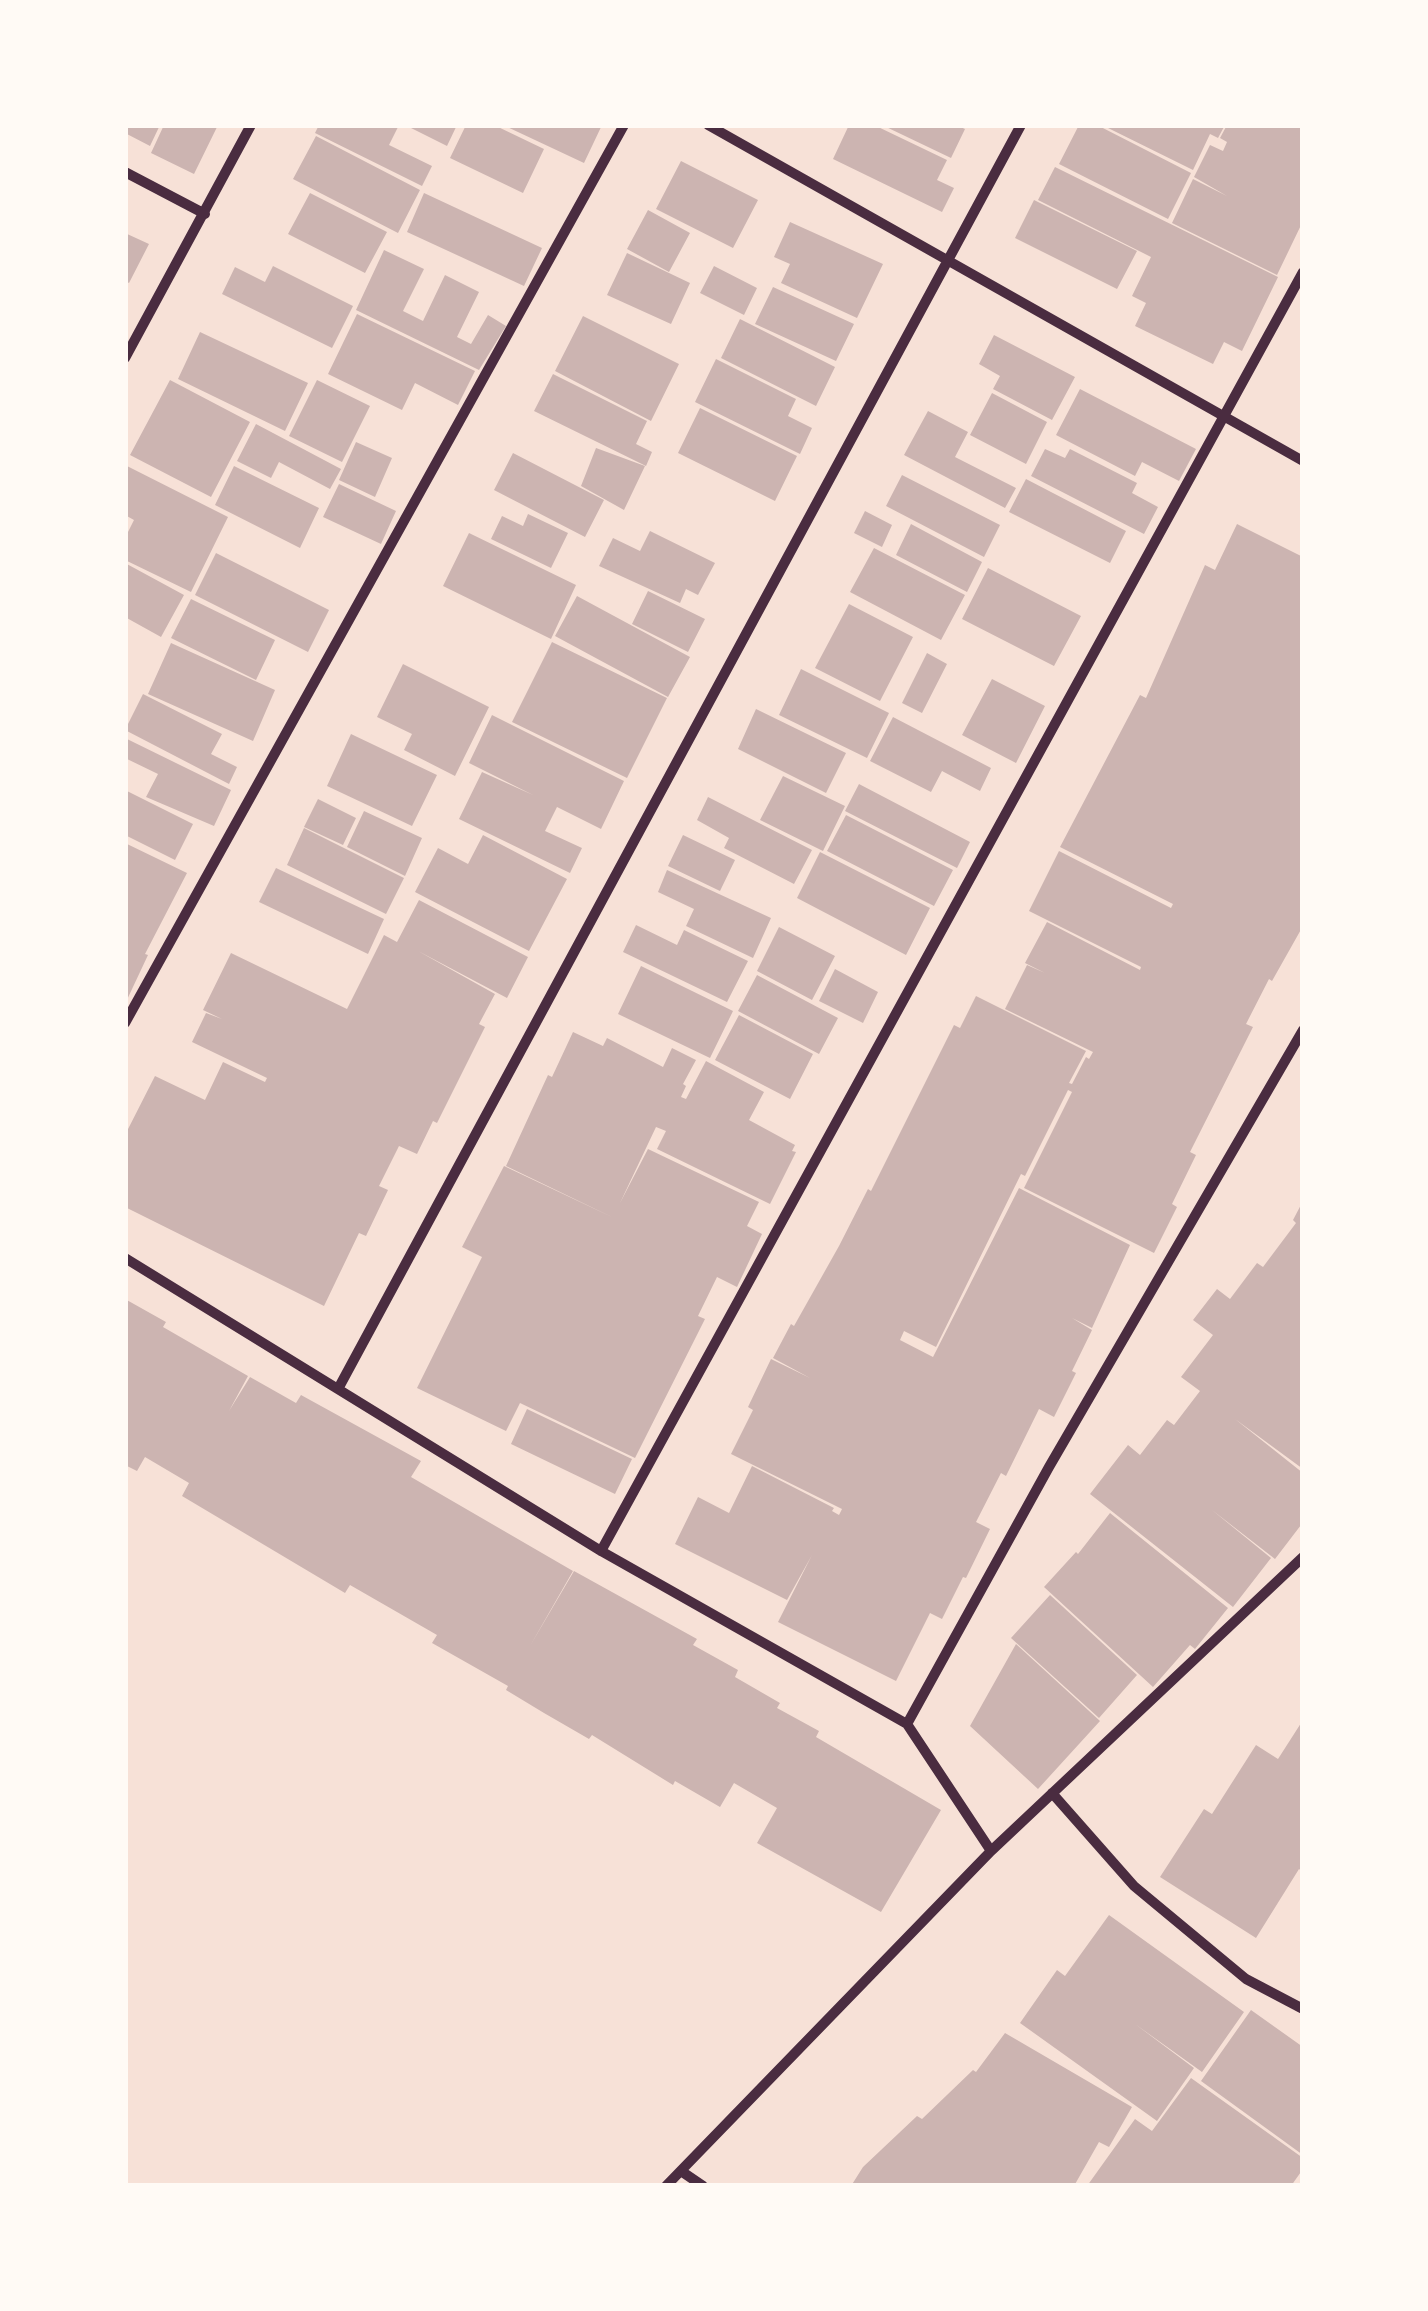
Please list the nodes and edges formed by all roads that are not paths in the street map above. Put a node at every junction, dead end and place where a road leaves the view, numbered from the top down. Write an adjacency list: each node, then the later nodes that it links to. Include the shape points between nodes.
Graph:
1 (252, 125): 6 (street)
2 (624, 125): 12 (street)
3 (708, 125): 7 (street)
4 (1021, 125): 7 (street)
5 (125, 172): 6 (street)
6 (205, 214): 9 (street)
7 (949, 262): 10 (street); 15 (street)
8 (1303, 272): 10 (street)
9 (125, 358)
10 (1224, 416): 11 (street); 16 (street)
11 (1303, 462)
12 (125, 1023)
13 (1303, 1030): 18 (street)
14 (125, 1258): 15 (street)
15 (338, 1389): 16 (street)
16 (601, 1550): 18 (street)
17 (1303, 1556): 19 (street)
18 (907, 1724): 20 (street)
19 (1052, 1793): 20 (street); 21 (street, via 1134,1886 1246,1979)
20 (990, 1852): 22 (street)
21 (1303, 2010)
22 (682, 2171): 23 (street); 24 (street)
23 (666, 2186)
24 (704, 2186)

